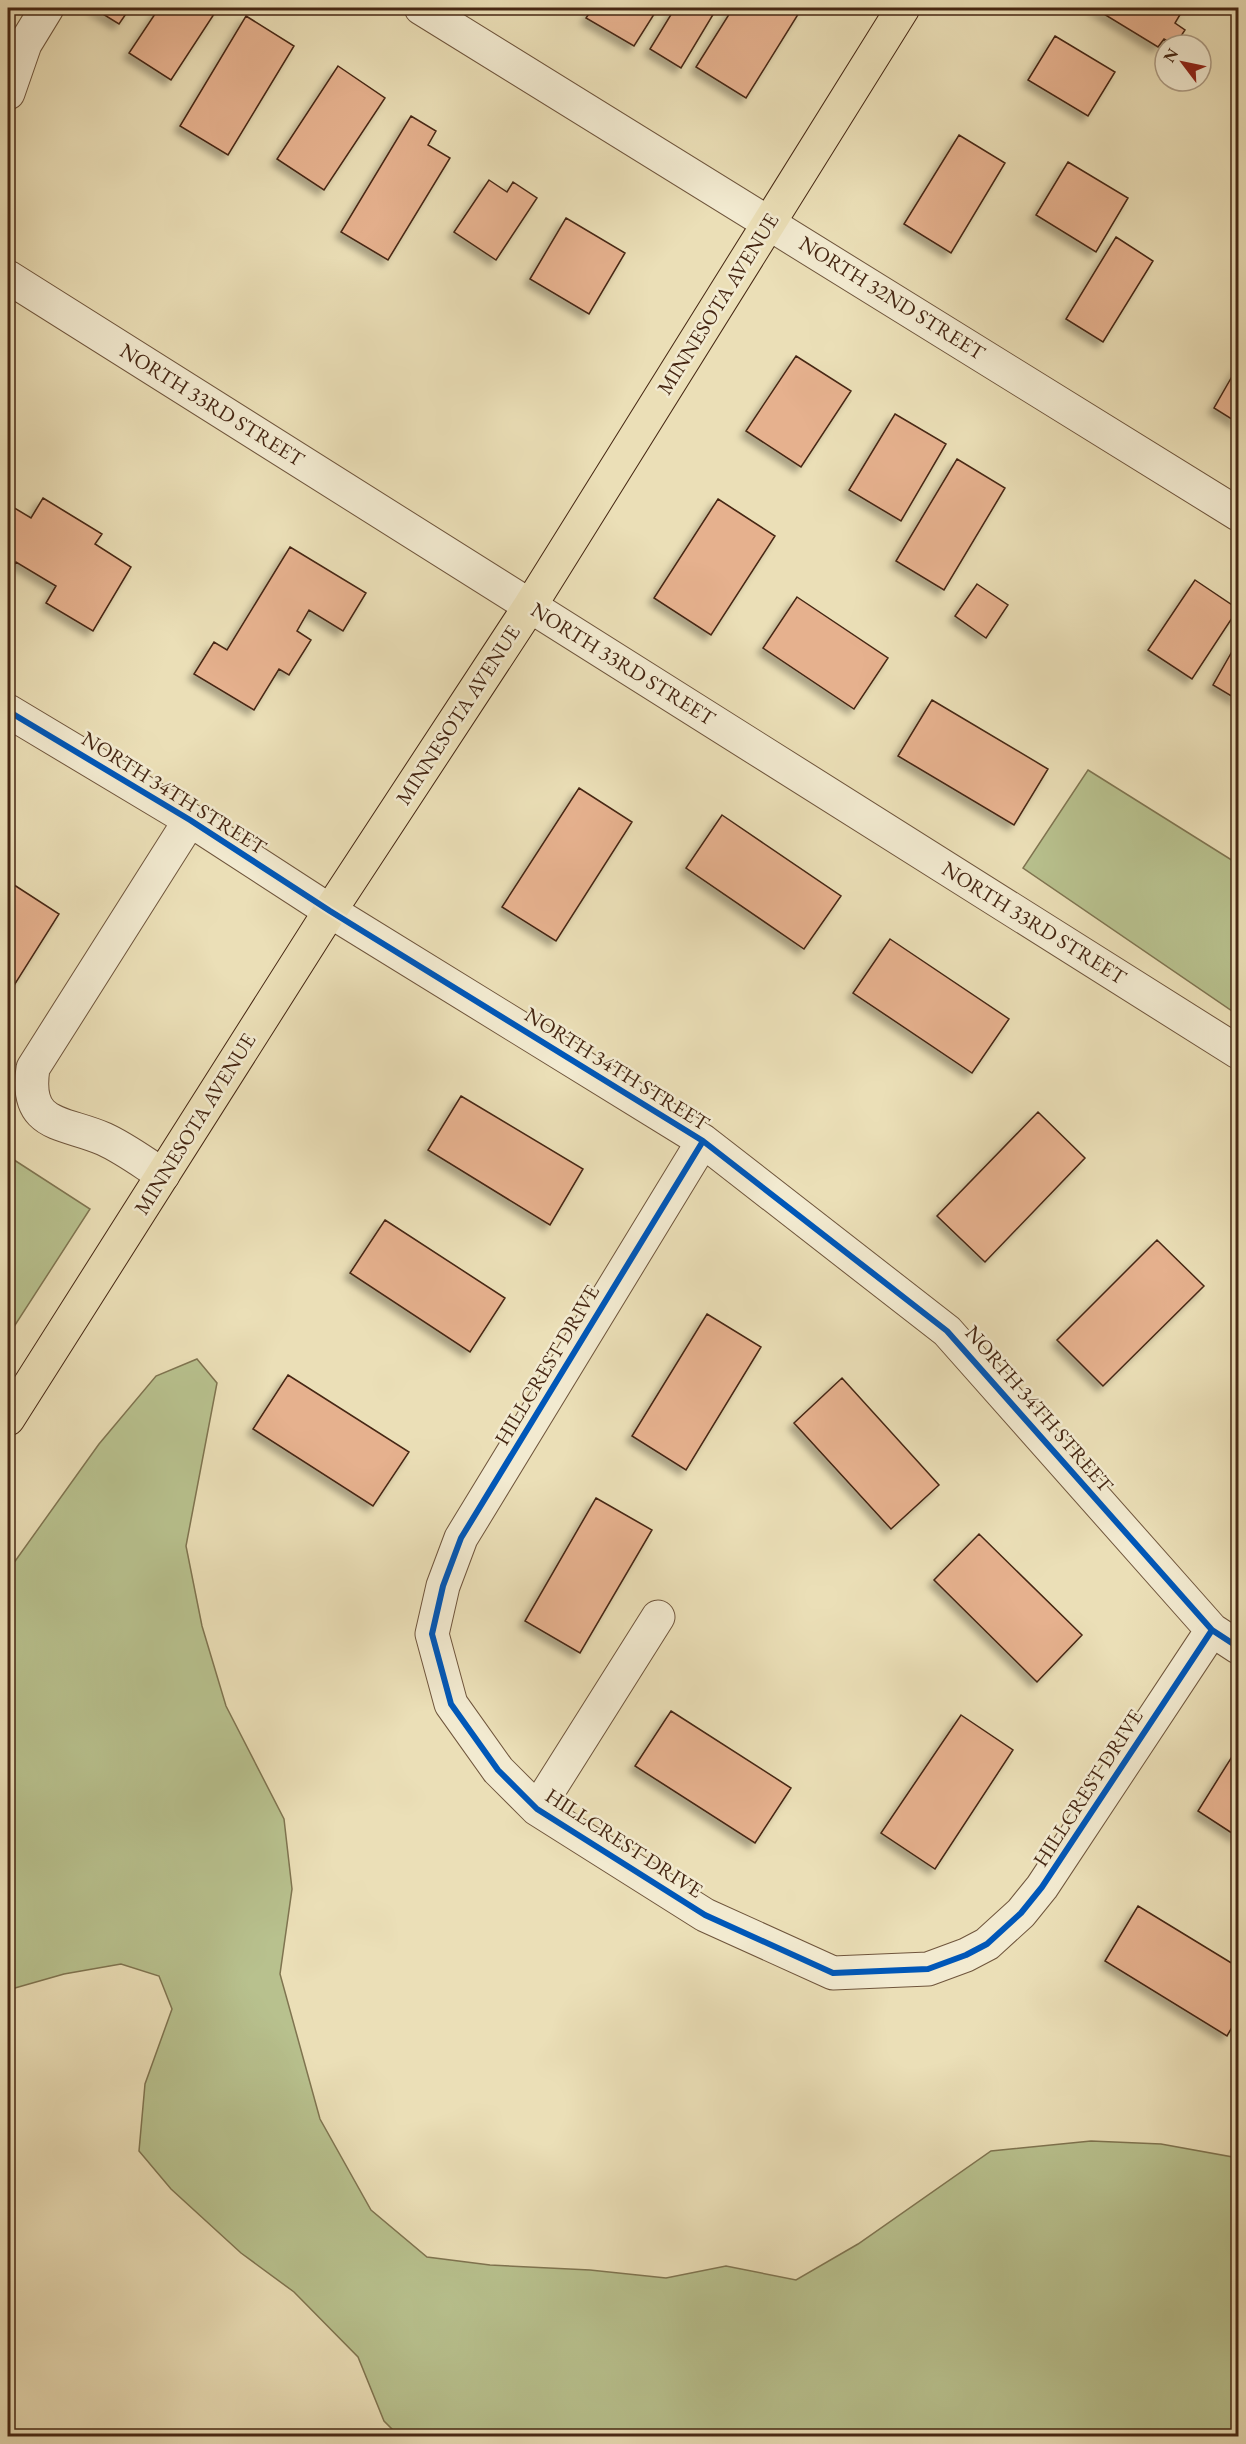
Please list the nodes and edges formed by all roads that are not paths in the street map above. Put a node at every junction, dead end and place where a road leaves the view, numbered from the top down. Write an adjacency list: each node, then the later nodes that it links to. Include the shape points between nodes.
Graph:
1 (47, 8): 4 (street, via 25,44)
2 (421, 8): 5 (street, NORTH 32ND STREET)
3 (903, 8): 5 (main road, MINNESOTA AVENUE)
4 (8, 93)
5 (770, 222): 7 (street, NORTH 32ND STREET); 8 (main road, MINNESOTA AVENUE)
6 (8, 277): 8 (street, NORTH 33RD STREET)
7 (1239, 514)
8 (530, 606): 11 (main road, MINNESOTA AVENUE); 12 (street, NORTH 33RD STREET)
9 (8, 711): 10 (street, NORTH 34TH STREET)
10 (190, 820): 11 (street, NORTH 34TH STREET); 14 (street, via 33,1068 30,1087 34,1103 58,1125 105,1139)
11 (330, 911): 13 (street, NORTH 34TH STREET); 14 (main road, MINNESOTA AVENUE)
12 (1239, 1052)
13 (703, 1141): 17 (street, NORTH 34TH STREET, via 948,1331); 19 (street, HILLCREST DRIVE, via 461,1538 443,1586 432,1634 451,1704 498,1770)
14 (163, 1175): 15 (main road, MINNESOTA AVENUE)
15 (8, 1419)
16 (658, 1617): 19 (street)
17 (1212, 1630): 18 (street, NORTH 34TH STREET); 19 (street, HILLCREST DRIVE, via 1021,1913 987,1944 928,1969 833,1973 705,1915)
18 (1239, 1647)
19 (537, 1809)

